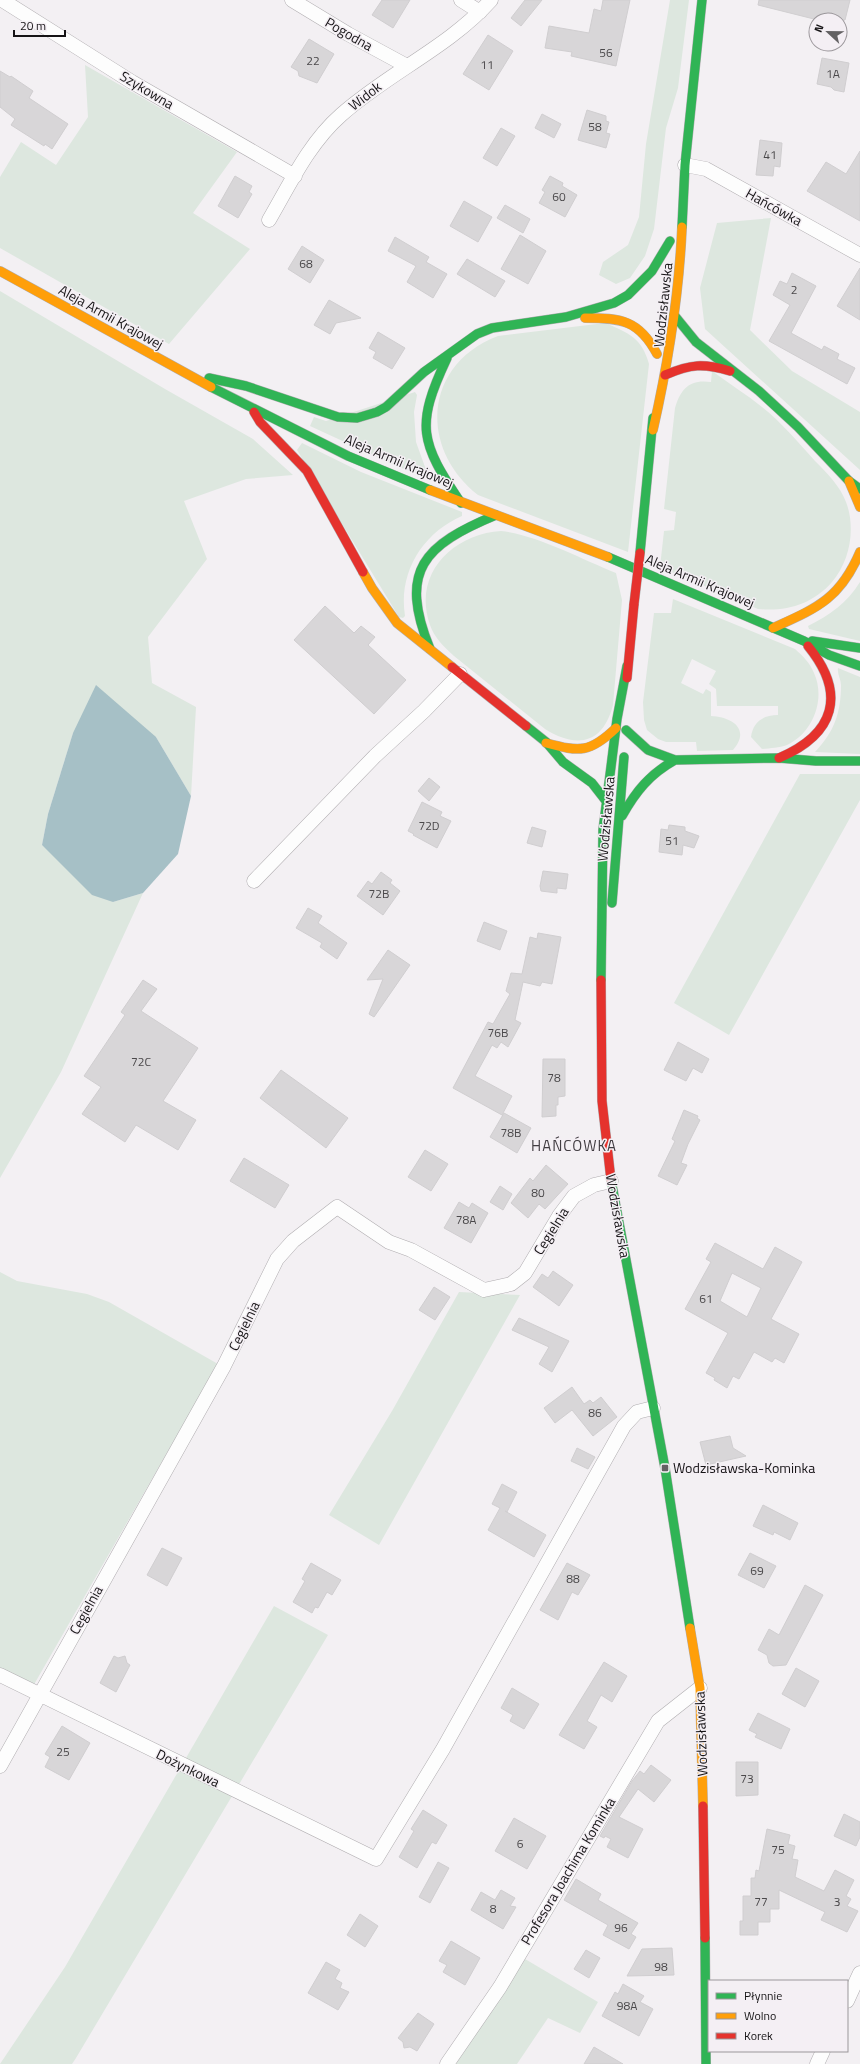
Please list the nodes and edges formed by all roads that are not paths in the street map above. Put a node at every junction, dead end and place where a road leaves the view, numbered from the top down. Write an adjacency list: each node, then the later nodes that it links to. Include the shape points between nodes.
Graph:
1 (2, 0): 9 (street, Szykowna, via 132,82)
2 (292, 0): 7 (street, Pogodna)
3 (461, 0): 6 (street)
4 (491, 0): 6 (street, Widok)
5 (702, 0): 8 (main road, Wodzisławska)
6 (480, 12): 7 (street, Widok)
7 (406, 66): 9 (street, Widok, via 340,116 310,150)
8 (685, 165): 10 (main road, Wodzisławska); 13 (street, Hańcówka, via 706,169)
9 (295, 176): 11 (street, Widok)
10 (684, 182): 12 (main road, Wodzisławska); 16 (main road, Wodzisławska)
11 (269, 220)
12 (670, 241): 14 (main road, Wodzisławska); 17 (main road, via 652,271 628,295 614,303)
13 (860, 255)
14 (667, 263)
15 (0, 271): 21 (main road, Aleja Armii Krajowej)
16 (674, 315): 20 (main road, via 696,342); 22 (main road, Wodzisławska)
17 (566, 317): 18 (main road, Wodzisławska, via 615,318 632,324 652,343 657,358); 19 (main road, via 485,330 470,338)
18 (659, 339)
19 (447, 357): 21 (main road, via 424,372 386,407 357,418 338,417 246,386); 28 (main road, via 430,394 426,429 434,459)
20 (735, 373): 22 (main road, via 710,364 695,363); 26 (main road, via 798,427)
21 (186, 374): 24 (main road, Aleja Armii Krajowej)
22 (664, 375): 25 (main road, Wodzisławska)
23 (652, 386): 25 (main road, Wodzisławska)
24 (251, 407): 28 (main road, Aleja Armii Krajowej, via 348,456); 35 (main road, via 260,422 307,471 372,588 397,623)
25 (653, 430): 36 (main road, Wodzisławska, bridge)
26 (849, 481): 27 (main road); 29 (main road)
27 (860, 489)
28 (461, 503): 30 (main road, Aleja Armii Krajowej)
29 (860, 506)
30 (496, 515): 32 (main road, Aleja Armii Krajowej, via 591,550); 35 (main road, via 455,533 435,548 424,561 416,595 421,630)
31 (860, 552): 32 (main road, via 854,570 844,586 829,600)
32 (773, 628): 33 (main road, Aleja Armii Krajowej)
33 (804, 641): 34 (main road, Aleja Armii Krajowej); 37 (main road, Aleja Armii Krajowej, via 829,655); 42 (main road, via 823,665 829,681 831,700 827,718 818,733 805,744)
34 (860, 648)
35 (430, 650): 38 (main road)
36 (628, 666): 39 (main road, Wodzisławska); 40 (main road, Wodzisławska)
37 (860, 666)
38 (460, 674): 41 (main road); 47 (street, via 375,756)
39 (616, 728): 41 (main road, via 600,743 577,752); 45 (main road, Wodzisławska)
40 (626, 730): 43 (main road, via 648,750); 46 (main road, Wodzisławska)
41 (546, 742): 45 (main road, via 564,762 592,783)
42 (779, 758): 43 (main road); 44 (main road)
43 (675, 760): 46 (main road, via 654,772 641,784)
44 (860, 761)
45 (606, 801): 48 (main road, Wodzisławska, via 601,861)
46 (619, 823): 48 (main road, Wodzisławska, via 610,930)
47 (254, 882)
48 (602, 974): 49 (main road, Wodzisławska, via 601,1078 604,1131)
49 (611, 1181): 50 (main road, Wodzisławska); 53 (street, Cegielnia, via 594,1184 574,1196 525,1273 511,1284 484,1290 411,1250 389,1242 336,1207 293,1241 277,1259 224,1366)
50 (653, 1408): 52 (main road, Wodzisławska); 53 (street, Dożynkowa, via 637,1412 624,1426 443,1749 376,1860)
51 (0, 1675): 53 (street, Dożynkowa)
52 (700, 1688): 58 (street, Profesora Joachima Kominka, via 658,1721 500,1987); 59 (main road, Wodzisławska)
53 (39, 1695): 54 (street, Cegielnia)
54 (0, 1766)
55 (860, 1973): 56 (street)
56 (848, 1999)
57 (823, 2052): 60 (street)
58 (447, 2064)
59 (706, 2064)
60 (817, 2064)

